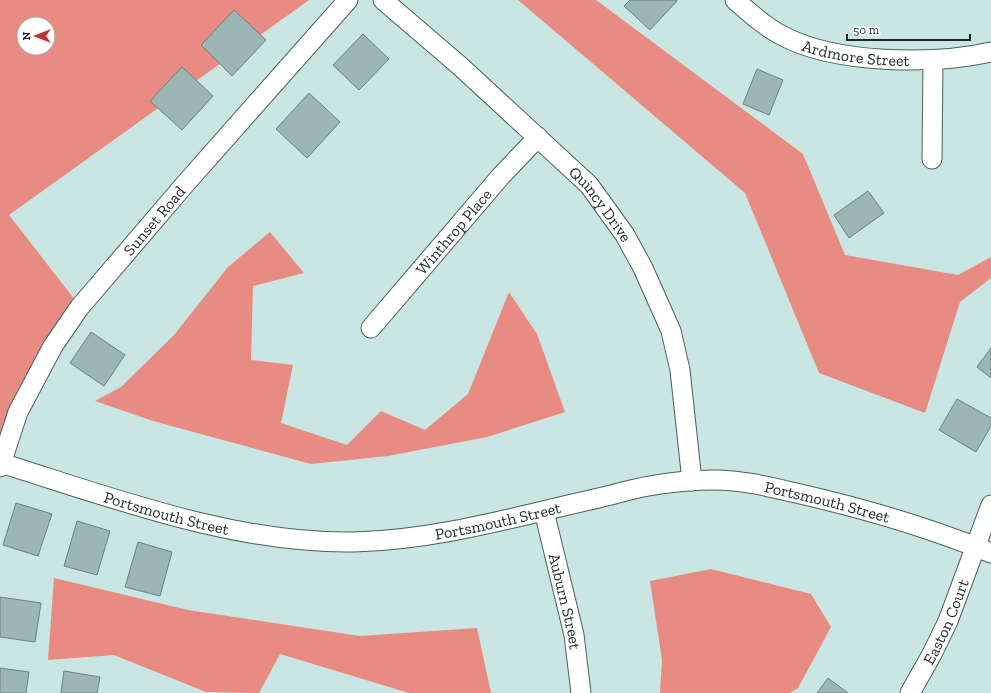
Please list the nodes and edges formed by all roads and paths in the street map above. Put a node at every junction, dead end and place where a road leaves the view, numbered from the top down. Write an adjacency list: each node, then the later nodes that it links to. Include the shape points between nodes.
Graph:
1 (348, 0): 9 (street, Sunset Road, via 186,182 79,308 53,346 18,412)
2 (384, 0): 6 (street, Quincy Drive)
3 (735, 0): 5 (street, Ardmore Street, via 758,21 782,36 806,45 840,54 877,59)
4 (991, 52): 5 (street, Ardmore Street, via 964,58)
5 (933, 60): 7 (street)
6 (538, 137): 8 (street, Winthrop Place, via 500,177); 10 (street, Quincy Drive, via 589,185 624,235 643,268 671,330 679,364)
7 (932, 159)
8 (371, 328)
9 (1, 465): 12 (street, Portsmouth Street, via 221,528 300,540 354,542 420,536 456,531)
10 (692, 481): 12 (street, Portsmouth Street, via 649,486); 13 (street, Portsmouth Street, via 717,480 758,484 832,501 931,530)
11 (991, 505): 13 (street, Easton Court)
12 (544, 511): 14 (street, Auburn Street, via 574,636)
13 (983, 549): 15 (street, Easton Court)
14 (581, 693)
15 (910, 693)

